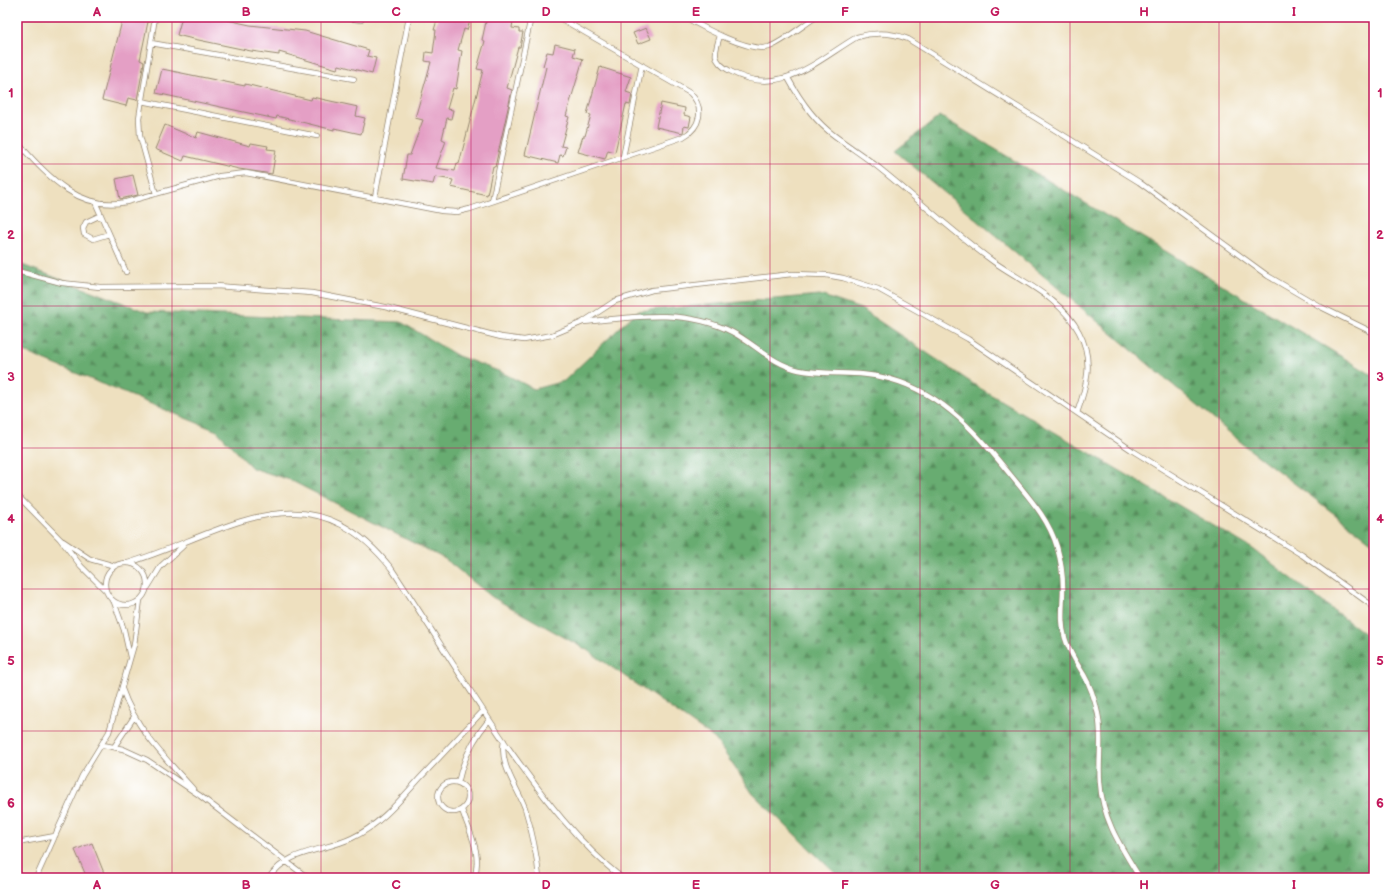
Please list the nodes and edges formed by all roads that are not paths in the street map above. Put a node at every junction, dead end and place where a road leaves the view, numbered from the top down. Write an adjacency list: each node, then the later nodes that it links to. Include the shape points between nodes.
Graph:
1 (155, 17): 10 (lane)
2 (342, 17): 8 (lane)
3 (409, 17): 19 (lane)
4 (530, 17): 20 (lane)
5 (558, 17): 11 (lane)
6 (685, 17): 9 (lane)
7 (816, 17): 9 (lane, via 765,48)
8 (361, 20)
9 (720, 36): 12 (lane, via 715,55 724,68 756,81 776,82)
10 (151, 43): 13 (lane); 14 (lane)
11 (642, 65): 17 (lane); 17 (lane, via 690,93 698,103 699,120 693,130 684,137)
12 (788, 78): 27 (lane, via 857,37 883,33 904,38 1140,182 1268,276 1321,308); 28 (lane, via 808,109 834,136 882,170 984,254 1067,314 1084,342 1088,361 1088,379)
13 (354, 79)
14 (141, 101): 15 (lane); 18 (lane, via 140,136)
15 (317, 136)
16 (17, 142): 21 (lane, via 69,192)
17 (623, 157): 20 (lane)
18 (156, 194): 19 (lane, via 220,176 246,173); 21 (lane, via 117,204)
19 (375, 197): 20 (lane, via 450,212 464,211)
20 (492, 201)
21 (96, 204): 22 (lane)
22 (101, 215): 23 (lane); 23 (lane, via 86,222 84,234 93,239)
23 (109, 234): 25 (lane)
24 (17, 271): 26 (lane, via 62,283 100,287 216,286 312,293 385,307 512,339 543,338)
25 (126, 272)
26 (583, 322): 28 (lane, via 615,301 652,290 792,274 843,278 878,290 941,322); 61 (lane, via 664,316 699,320 732,332 772,359 793,368 859,373 906,384 935,399 977,434 1040,511 1056,544 1062,574 1062,617 1065,638 1085,677 1098,714 1102,742 1100,781 1103,804 1111,829)
27 (1374, 333)
28 (1077, 413): 38 (lane, via 1192,489 1302,555)
29 (17, 495): 30 (lane)
30 (60, 539): 33 (lane, via 90,559); 35 (lane, via 81,566)
31 (191, 540): 32 (lane); 34 (lane, via 161,566); 41 (lane, via 238,522 297,512 330,519 352,530 372,546 390,568)
32 (128, 563): 33 (lane); 34 (lane, via 135,565 145,574)
33 (115, 566): 35 (lane, via 106,577)
34 (147, 588): 36 (lane)
35 (106, 591): 37 (lane)
36 (140, 600): 37 (lane, via 127,606); 39 (lane, via 137,630)
37 (114, 602): 39 (lane, via 124,630)
38 (1374, 607)
39 (130, 659): 40 (lane)
40 (122, 689): 42 (lane); 45 (lane, via 109,732)
41 (483, 711): 43 (lane); 52 (lane, via 380,820 338,844 303,852)
42 (134, 717): 46 (lane); 48 (lane, via 148,739)
43 (489, 720): 44 (lane); 47 (lane, via 472,742)
44 (504, 741): 59 (lane, via 504,762 530,826); 60 (lane, via 549,804 578,839)
45 (102, 745): 46 (lane); 50 (lane, via 85,772)
46 (114, 747): 48 (lane, via 140,755)
47 (458, 783): 49 (lane, via 467,793 467,802); 49 (lane, via 444,786 440,790 438,800 447,811)
48 (199, 795): 52 (lane)
49 (462, 810): 58 (lane, via 477,853)
50 (55, 836): 51 (lane); 55 (lane)
51 (17, 843)
52 (285, 861): 56 (lane); 57 (lane)
53 (17, 873): 54 (lane)
54 (24, 878)
55 (36, 878)
56 (269, 878)
57 (308, 878)
58 (474, 878)
59 (539, 878)
60 (622, 878)
61 (1140, 878)

